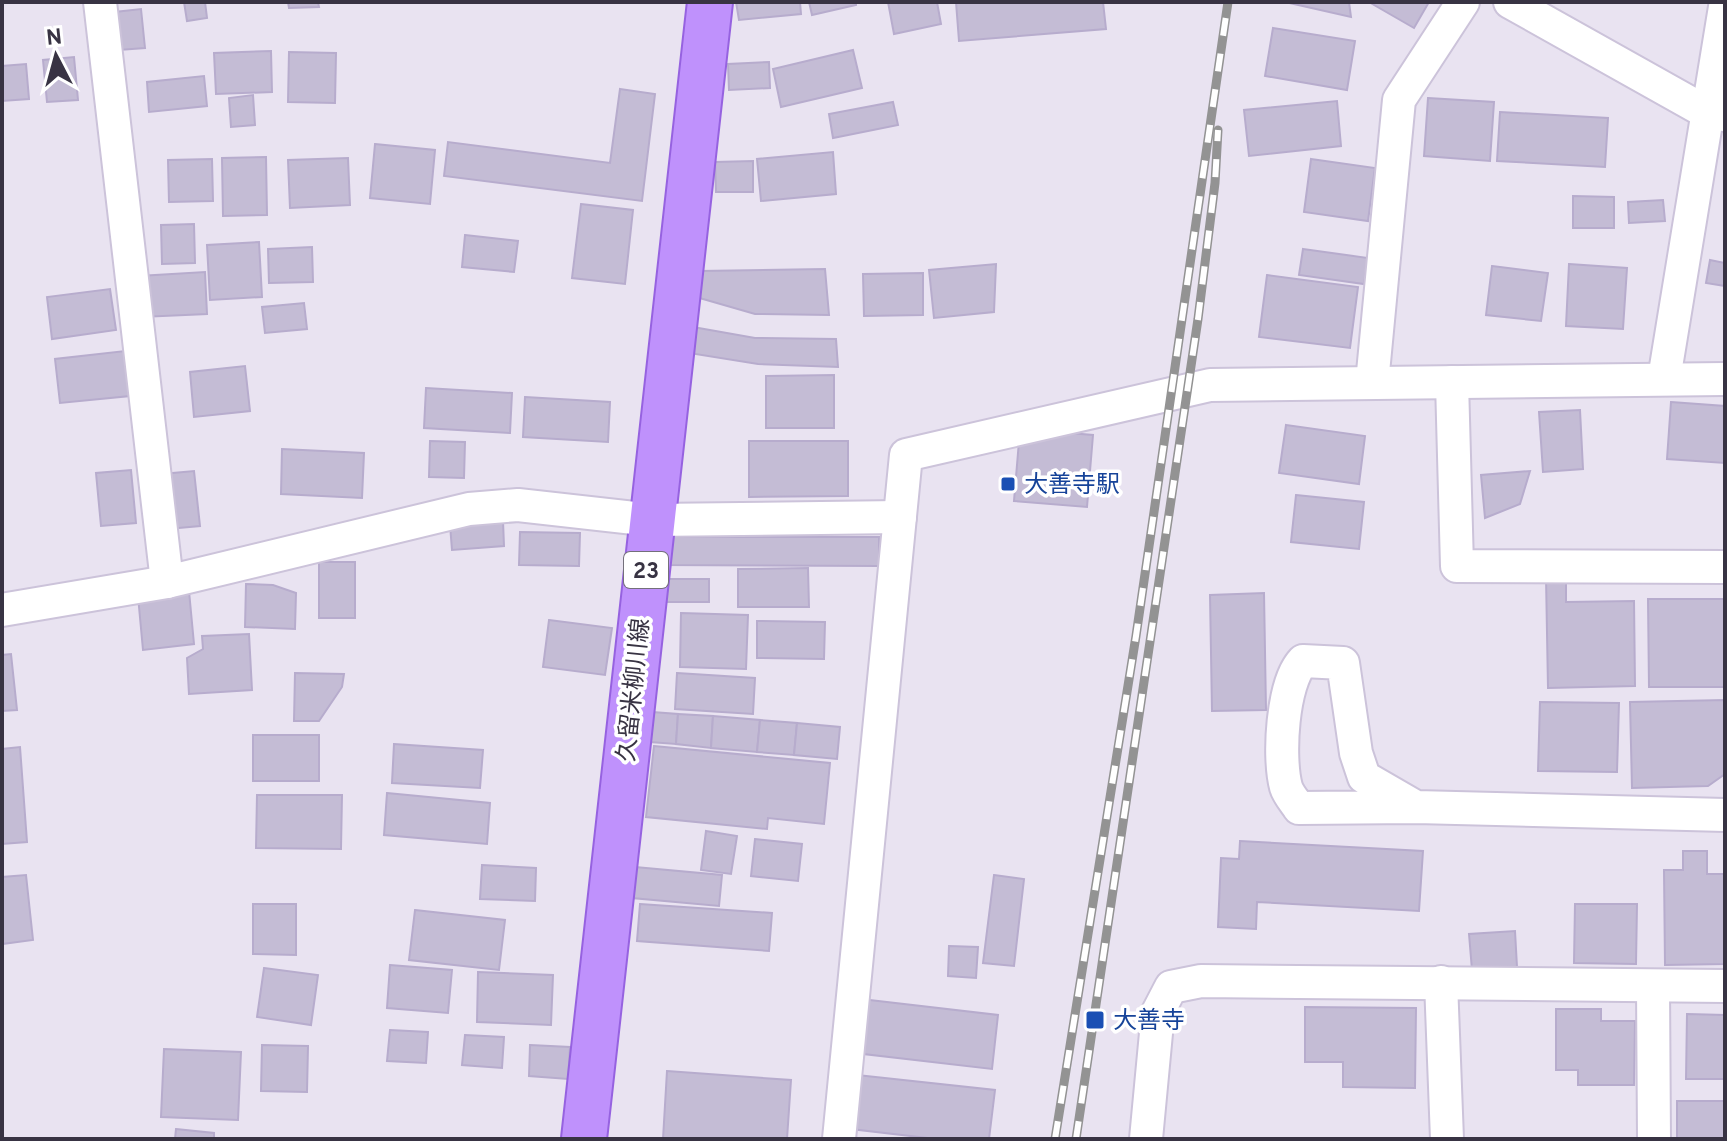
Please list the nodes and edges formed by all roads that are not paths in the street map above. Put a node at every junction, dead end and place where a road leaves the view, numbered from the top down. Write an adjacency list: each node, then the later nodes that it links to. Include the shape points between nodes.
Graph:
1 (100, 2): 14 (street)
2 (710, 2): 12 (main road, 久留米柳川線 / 23)
3 (1463, 2): 10 (street, via 1399,100)
4 (1510, 2): 6 (street)
5 (1725, 7): 6 (street)
6 (1716, 114): 7 (street)
7 (1664, 379): 8 (street); 9 (street)
8 (1725, 379)
9 (1452, 382): 10 (street); 13 (street, via 1457,566)
10 (1372, 383): 11 (street, via 1210,385 906,455)
11 (900, 517): 12 (street); 22 (street)
12 (652, 520): 14 (street, via 518,505 469,509); 21 (main road, 久留米柳川線 / 23)
13 (1725, 567)
14 (167, 582): 15 (street)
15 (2, 610)
16 (1416, 807): 16 (street, via 1299,808 1286,789 1284,712 1293,672 1303,661 1343,663 1364,777); 17 (street)
17 (1725, 815)
18 (1441, 982): 20 (street); 23 (street, via 1201,981 1171,987 1158,1012); 24 (street)
19 (1725, 986): 20 (street)
20 (1653, 987): 25 (street)
21 (584, 1139)
22 (839, 1139)
23 (1146, 1139)
24 (1447, 1139)
25 (1654, 1139)

